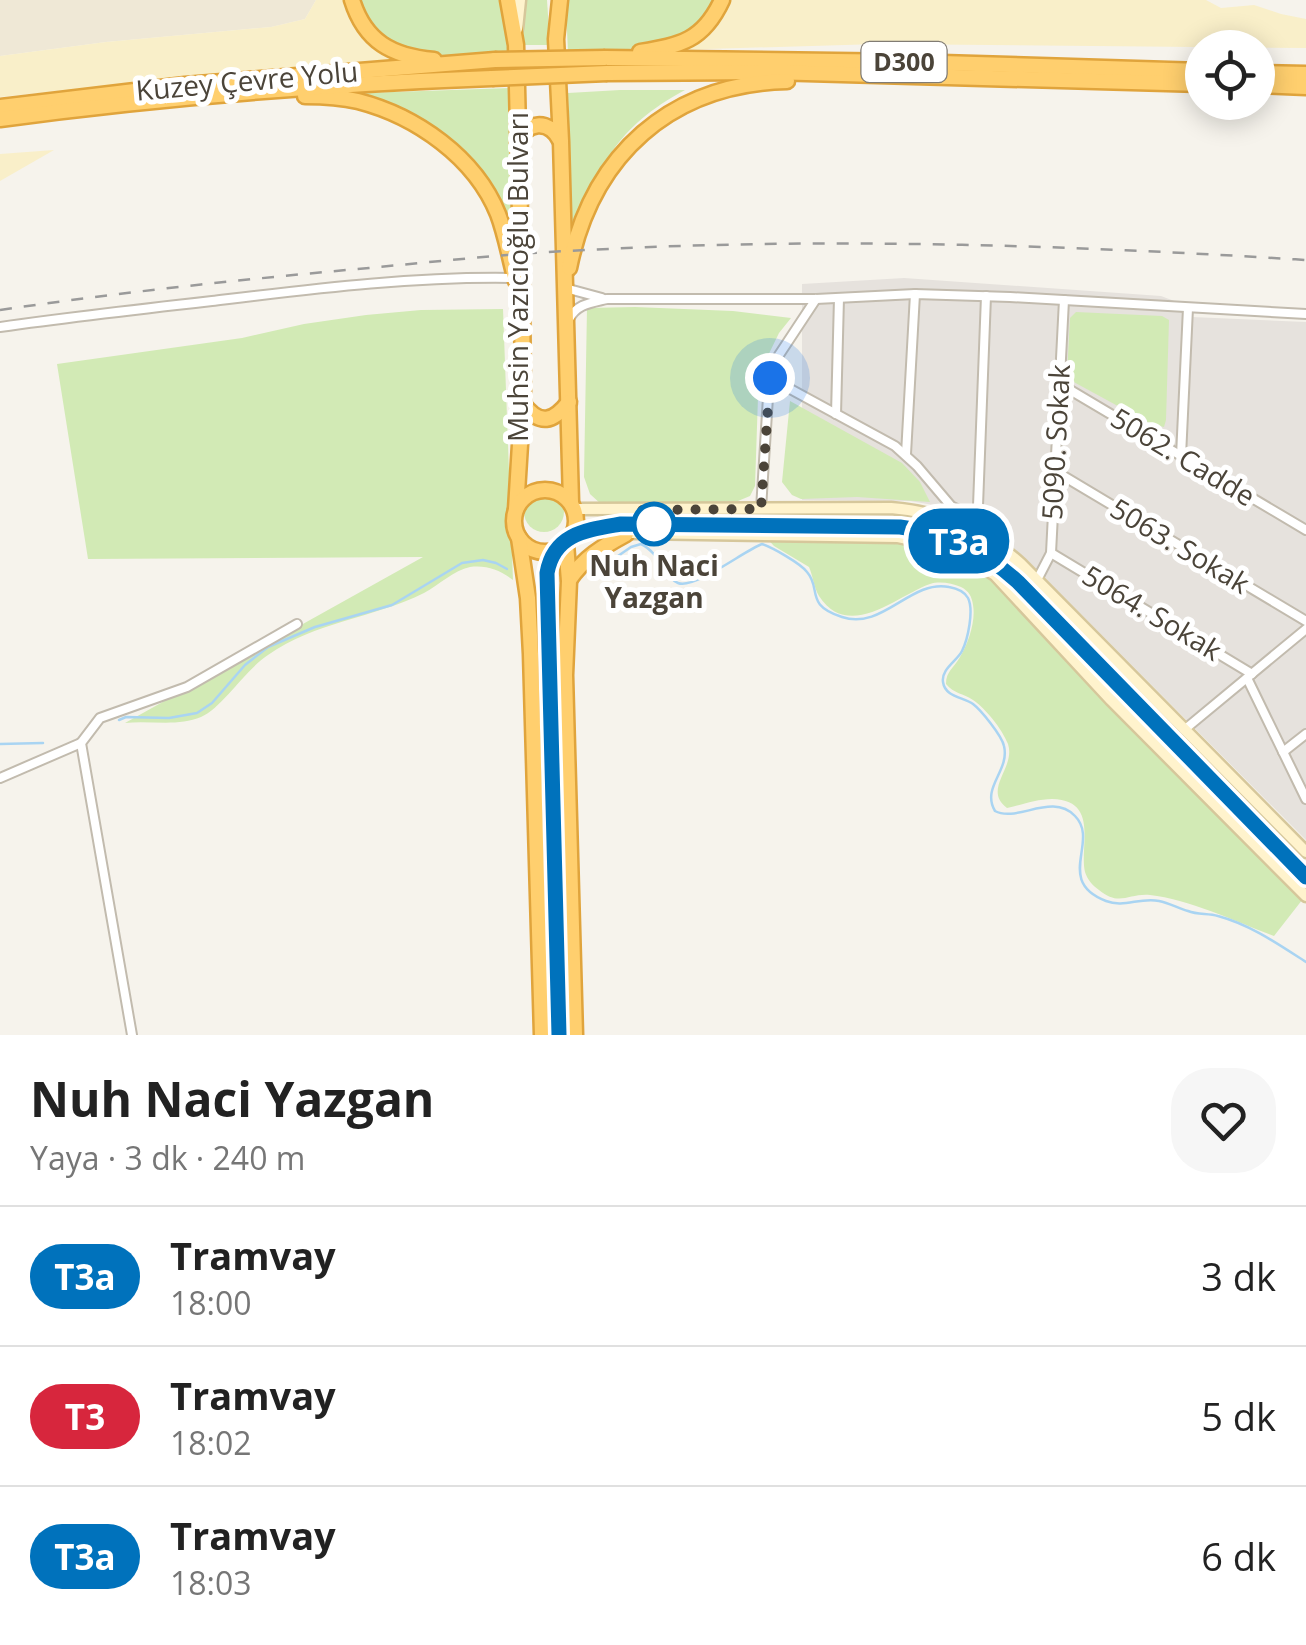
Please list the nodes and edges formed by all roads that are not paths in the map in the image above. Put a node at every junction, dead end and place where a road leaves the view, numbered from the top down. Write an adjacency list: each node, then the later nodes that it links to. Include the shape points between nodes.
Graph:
1 (352, 0): 9 (highway, via 368,34 384,47 430,60)
2 (508, 0): 8 (highway, Muhsin Yazıcıoğlu Bulvarı)
3 (520, 0): 8 (street)
4 (552, 0): 7 (street)
5 (560, 0): 7 (highway, Muhsin Yazıcıoğlu Bulvarı)
6 (722, 0): 10 (highway, via 692,39)
7 (556, 39): 21 (highway, Muhsin Yazıcıoğlu Bulvarı)
8 (516, 44): 22 (highway, Muhsin Yazıcıoğlu Bulvarı)
9 (495, 60): 10 (highway, D300, bridge); 19 (highway, Kuzey Çevre Yolu / D300)
10 (606, 65): 11 (highway, D300, via 889,62); 14 (highway, D300); 18 (highway, Kuzey Çevre Yolu / D300, bridge)
11 (1185, 71)
12 (1275, 73): 13 (highway)
13 (1306, 74)
14 (907, 77): 15 (highway, D300); 24 (highway, via 754,84 672,111 627,147 604,176 576,238)
15 (1185, 84)
16 (1275, 86): 17 (highway)
17 (1306, 87)
18 (159, 101): 20 (highway, Kuzey Çevre Yolu / D300); 23 (highway, via 326,96 404,119 448,148 480,183 499,216)
19 (0, 107)
20 (0, 119)
21 (561, 140): 22 (highway, via 540,124 524,131); 24 (highway, Muhsin Yazıcıoğlu Bulvarı)
22 (518, 144): 29 (highway, Muhsin Yazıcıoğlu Bulvarı)
23 (516, 278): 29 (highway); 35 (street, via 298,291)
24 (565, 288): 28 (street); 34 (highway, Muhsin Yazıcıoğlu Bulvarı)
25 (915, 294): 26 (street); 27 (street); 41 (street)
26 (986, 296): 31 (street); 47 (street)
27 (840, 298): 30 (street); 40 (street)
28 (607, 299): 30 (street); 34 (street, via 583,304)
29 (522, 300): 39 (highway, Muhsin Yazıcıoğlu Bulvarı)
30 (816, 300): 36 (street)
31 (1064, 300): 32 (street); 37 (street, 5090. Sokak)
32 (1188, 308): 33 (street); 42 (street)
33 (1306, 314)
34 (566, 324): 38 (highway, Muhsin Yazıcıoğlu Bulvarı)
35 (0, 327)
36 (770, 378): 40 (street); 46 (street)
37 (1060, 384): 42 (street, 5062. Cadde); 43 (street, 5090. Sokak)
38 (569, 402): 39 (highway, via 546,419); 44 (highway, Muhsin Yazıcıoğlu Bulvarı)
39 (523, 404): 45 (highway, Muhsin Yazıcıoğlu Bulvarı)
40 (836, 414): 41 (street)
41 (906, 455): 47 (street, via 951,506)
42 (1182, 456): 48 (street, 5062. Cadde)
43 (1055, 471): 53 (street, 5090. Sokak); 56 (street, 5063. Sokak)
44 (572, 506): 45 (highway, via 562,494 544,489); 46 (street); 52 (highway, via 576,524)
45 (516, 509): 51 (highway)
46 (761, 509): 49 (street, via 904,509)
47 (978, 513): 49 (street)
48 (1306, 530)
49 (977, 532): 54 (street)
50 (626, 534): 52 (street); 55 (highway, via 590,555); 67 (street, via 898,537 967,557 1003,582)
51 (519, 538): 52 (highway, via 538,551 554,550); 69 (highway, via 530,626)
52 (570, 538): 55 (highway)
53 (1050, 553): 54 (street, 5090. Sokak); 59 (street, 5064. Sokak)
54 (1037, 580): 60 (street)
55 (569, 581): 70 (highway, via 565,675)
56 (1306, 620)
57 (297, 624): 62 (street, via 187,687 100,718)
58 (1306, 630): 59 (street)
59 (1250, 676): 60 (street); 63 (street)
60 (1184, 730): 66 (street)
61 (1306, 734): 63 (street)
62 (81, 742): 64 (street); 68 (street)
63 (1283, 752): 65 (street)
64 (0, 778)
65 (1306, 799)
66 (1306, 852)
67 (1306, 896)
68 (132, 1035)
69 (542, 1035)
70 (575, 1035)

